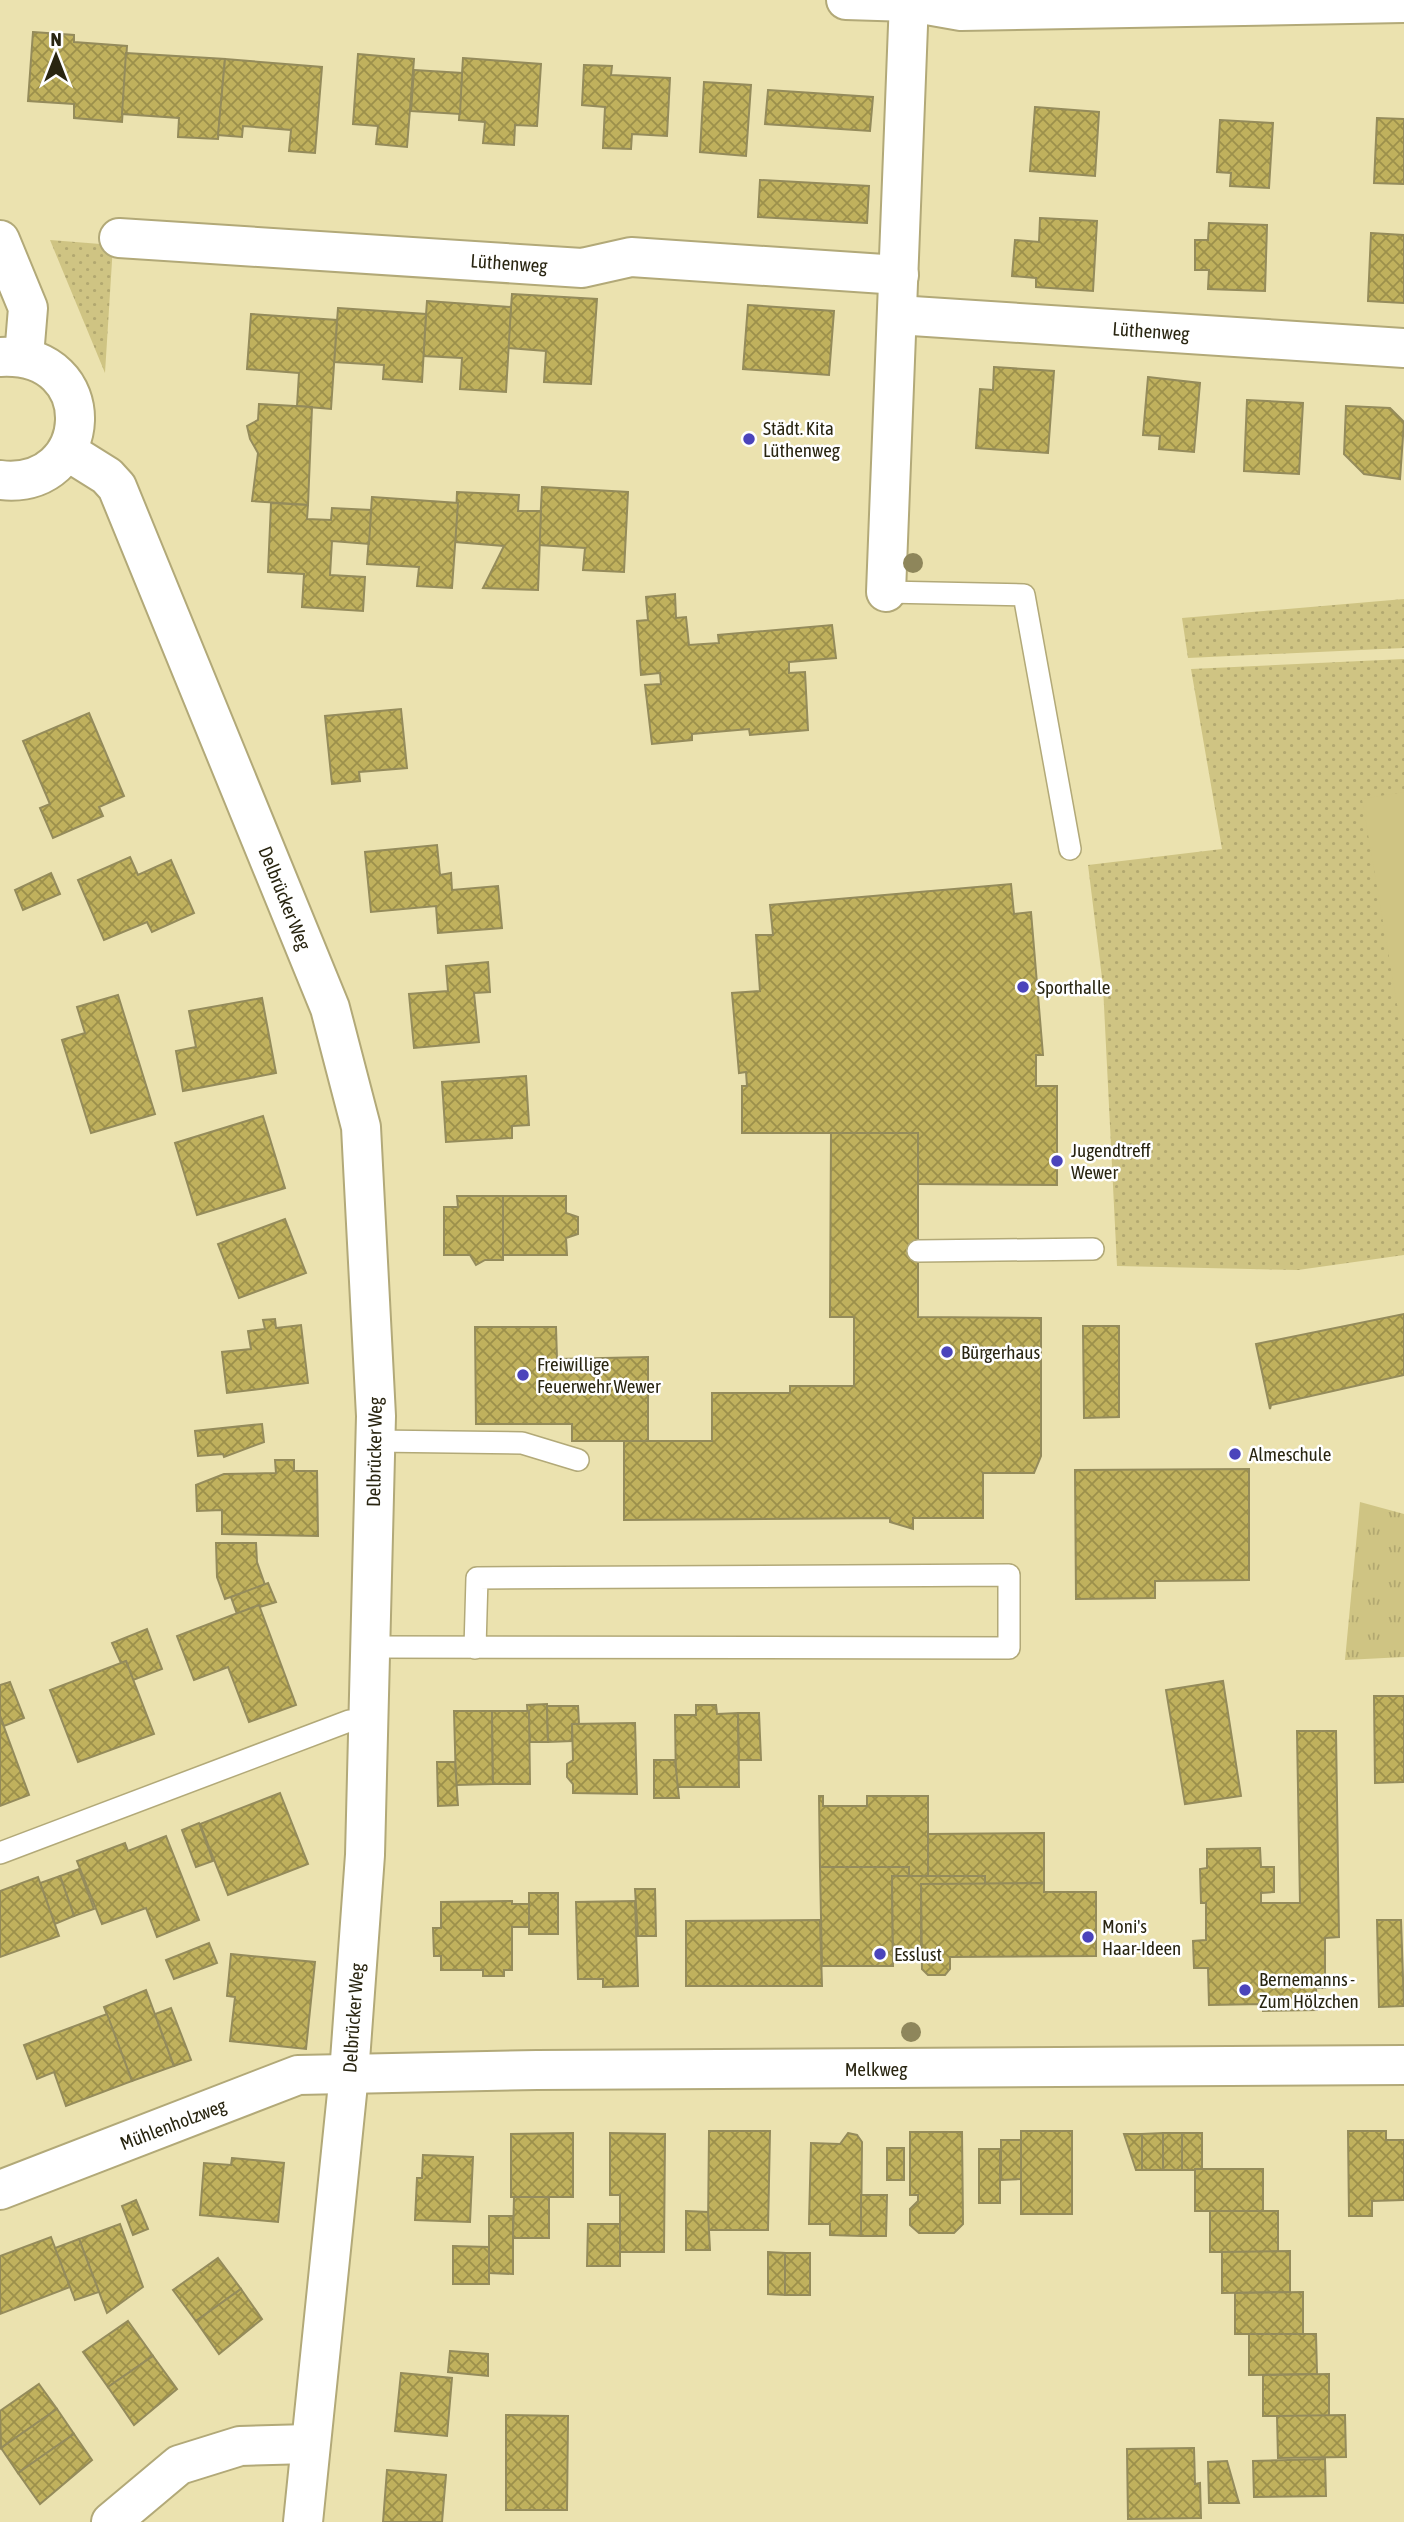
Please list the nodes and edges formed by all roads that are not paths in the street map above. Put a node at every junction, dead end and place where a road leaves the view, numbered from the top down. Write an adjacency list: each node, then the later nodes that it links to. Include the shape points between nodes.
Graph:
1 (846, 0): 2 (street)
2 (909, 1): 3 (street, via 961,11); 6 (street)
3 (1404, 3)
4 (119, 238): 6 (street, Lüthenweg, via 582,268 631,257)
5 (0, 240): 9 (street, via 28,307)
6 (899, 275): 7 (street)
7 (897, 315): 8 (street, Lüthenweg); 12 (street)
8 (1404, 348)
9 (12, 357): 10 (street, via 47,365 64,382 75,403 76,428)
10 (67, 451): 11 (street, via 47,472 18,482); 16 (street, Delbrücker Weg, via 117,487 330,1009 361,1126)
11 (0, 480)
12 (886, 592): 13 (lane, via 1024,595)
13 (1070, 849)
14 (1093, 1249): 15 (lane)
15 (918, 1251)
16 (375, 1441): 17 (lane, via 522,1443); 18 (street, Delbrücker Weg)
17 (578, 1460)
18 (370, 1647): 19 (lane); 20 (street, Delbrücker Weg)
19 (475, 1648): 19 (lane, via 1010,1648 1009,1575 477,1578)
20 (367, 1722): 21 (lane, via 349,1721); 23 (street, Delbrücker Weg, via 365,1855)
21 (0, 1853)
22 (1404, 2064): 23 (street, Melkweg)
23 (349, 2074): 24 (street, Mühlenholzweg, via 298,2075); 25 (street, Delbrücker Weg)
24 (0, 2190)
25 (309, 2444): 26 (street, via 240,2446 179,2465); 27 (street, Delbrücker Weg)
26 (111, 2522)
27 (303, 2522)

